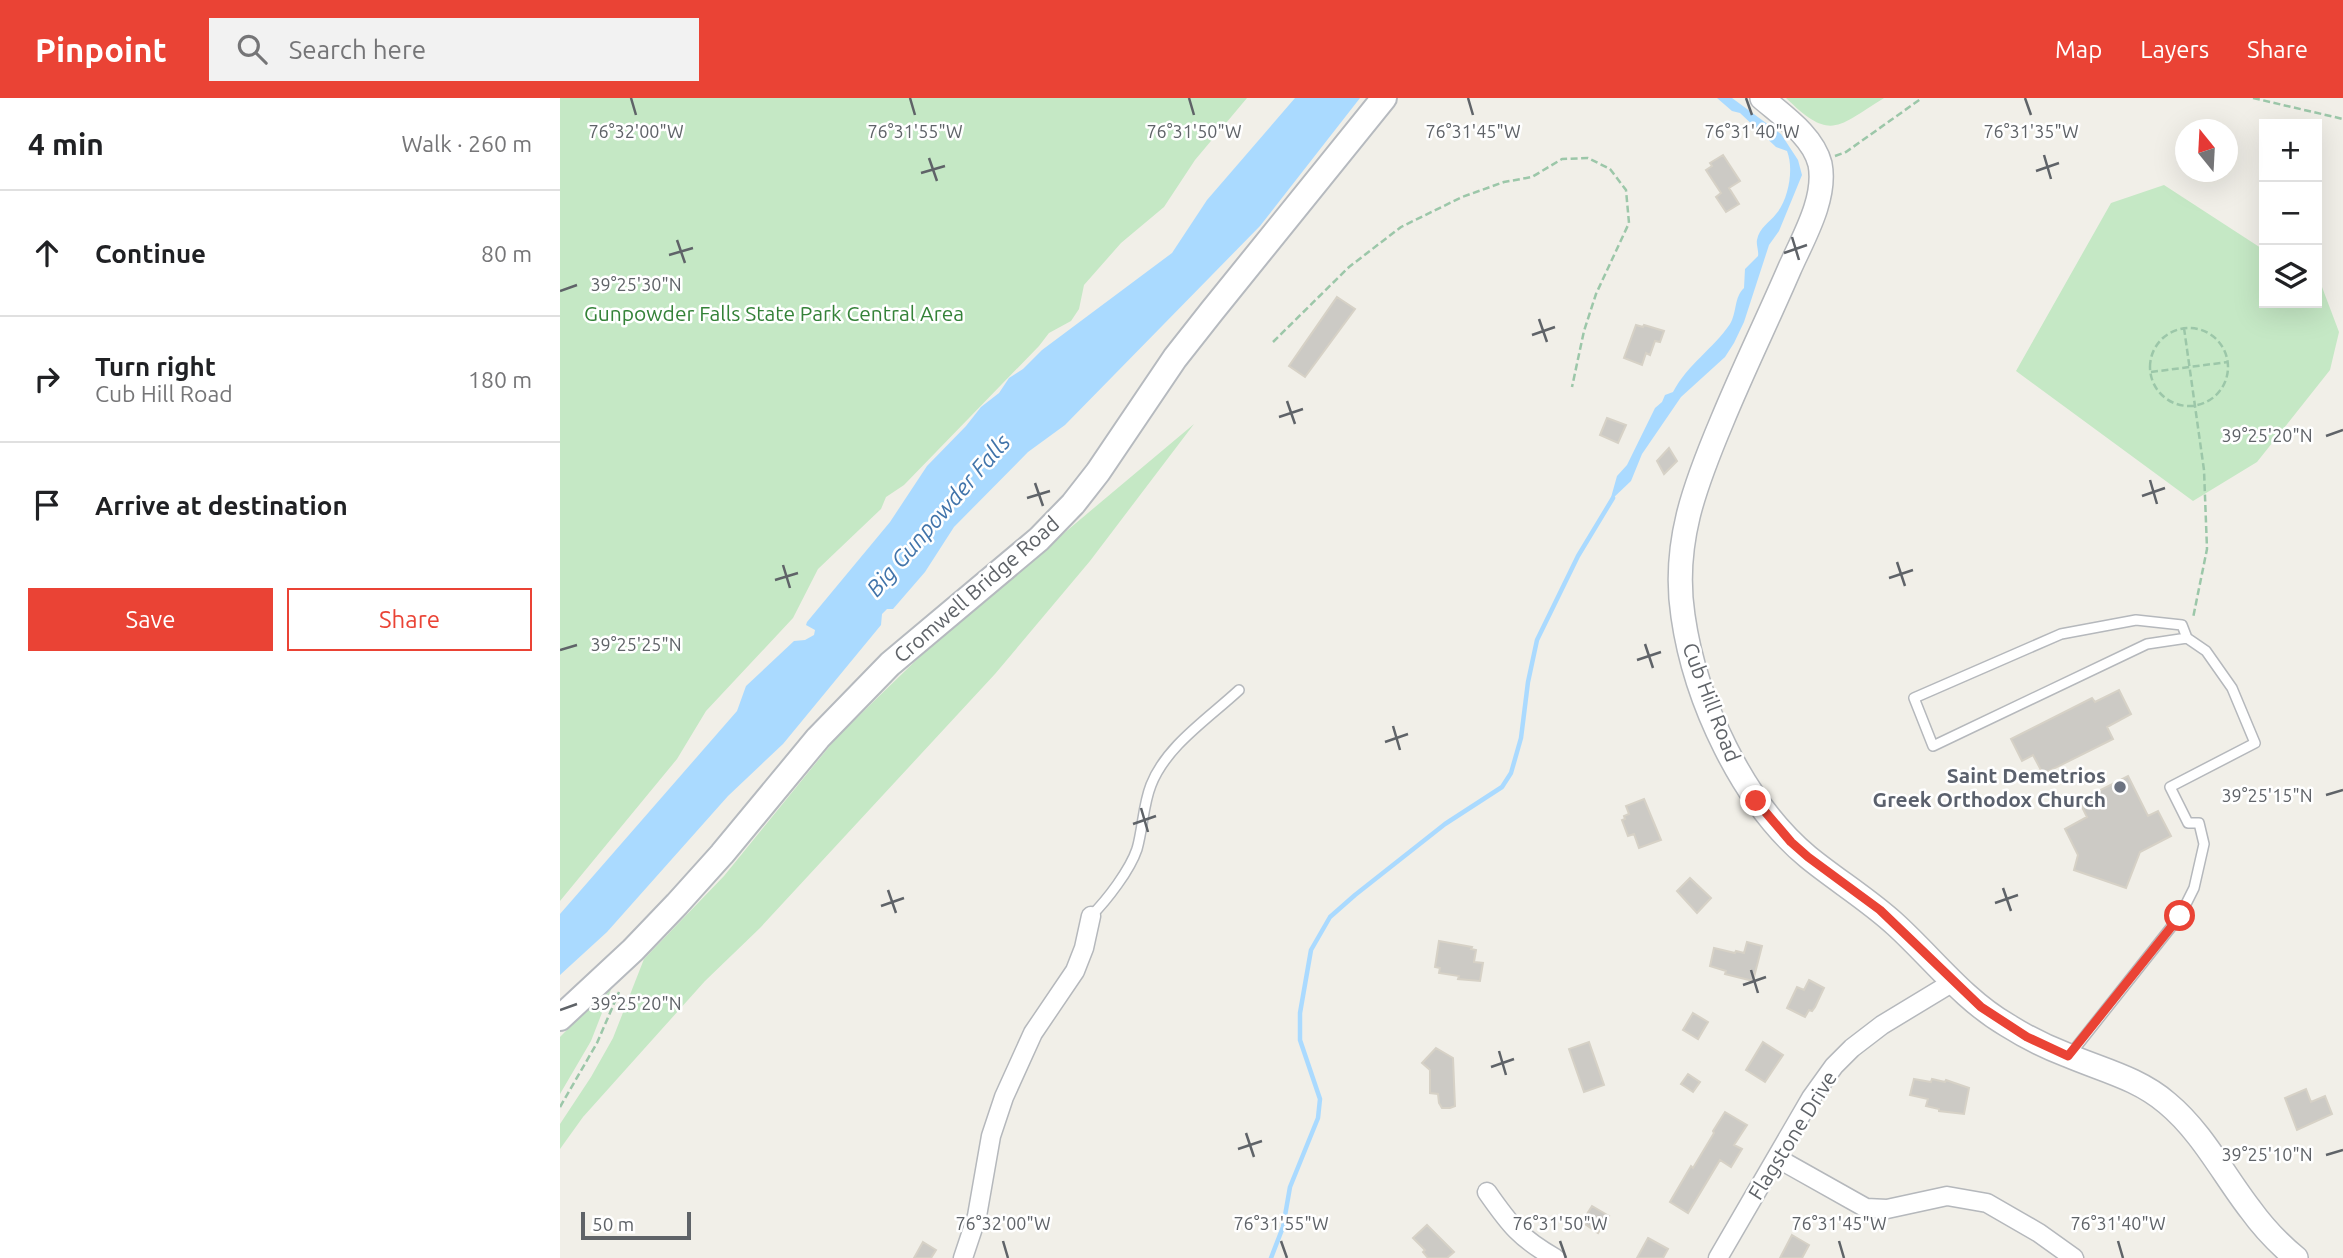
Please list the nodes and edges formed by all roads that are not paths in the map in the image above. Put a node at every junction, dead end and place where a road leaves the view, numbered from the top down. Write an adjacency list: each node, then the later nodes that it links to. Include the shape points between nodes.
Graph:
1 (1384, 98): 7 (main road, Cromwell Bridge Road, via 1175,358 1073,504 1039,539 926,632 862,692 677,904)
2 (1762, 98): 6 (street, Cub Hill Road, via 1808,140 1820,177 1801,243 1695,485 1680,562 1682,614 1712,715 1756,801 1791,842 1880,910)
3 (2187, 638): 3 (lane, via 2182,625 2136,620 2061,634 1914,698 1933,746 2147,644); 8 (lane, via 2206,651 2232,688 2255,743 2170,787 2188,823 2199,823 2204,844 2194,888 2180,916)
4 (1239, 691): 5 (lane, via 1172,751 1160,769 1151,786 1137,850 1109,898)
5 (1091, 916): 11 (street, via 1075,971 1033,1033 1004,1097)
6 (1953, 982): 8 (street, Cub Hill Road, via 2003,1023); 9 (street, Flagstone Drive, via 1882,1025 1834,1066)
7 (560, 1018)
8 (2068, 1056): 15 (street, Cub Hill Road, via 2137,1082 2168,1104 2199,1137 2252,1213)
9 (1777, 1158): 13 (street, Flagstone Drive); 14 (street, via 1866,1209 1947,1196 1987,1203)
10 (1487, 1192): 12 (street, via 1528,1242)
11 (963, 1258)
12 (1555, 1258)
13 (1718, 1258)
14 (2074, 1258)
15 (2296, 1258)

